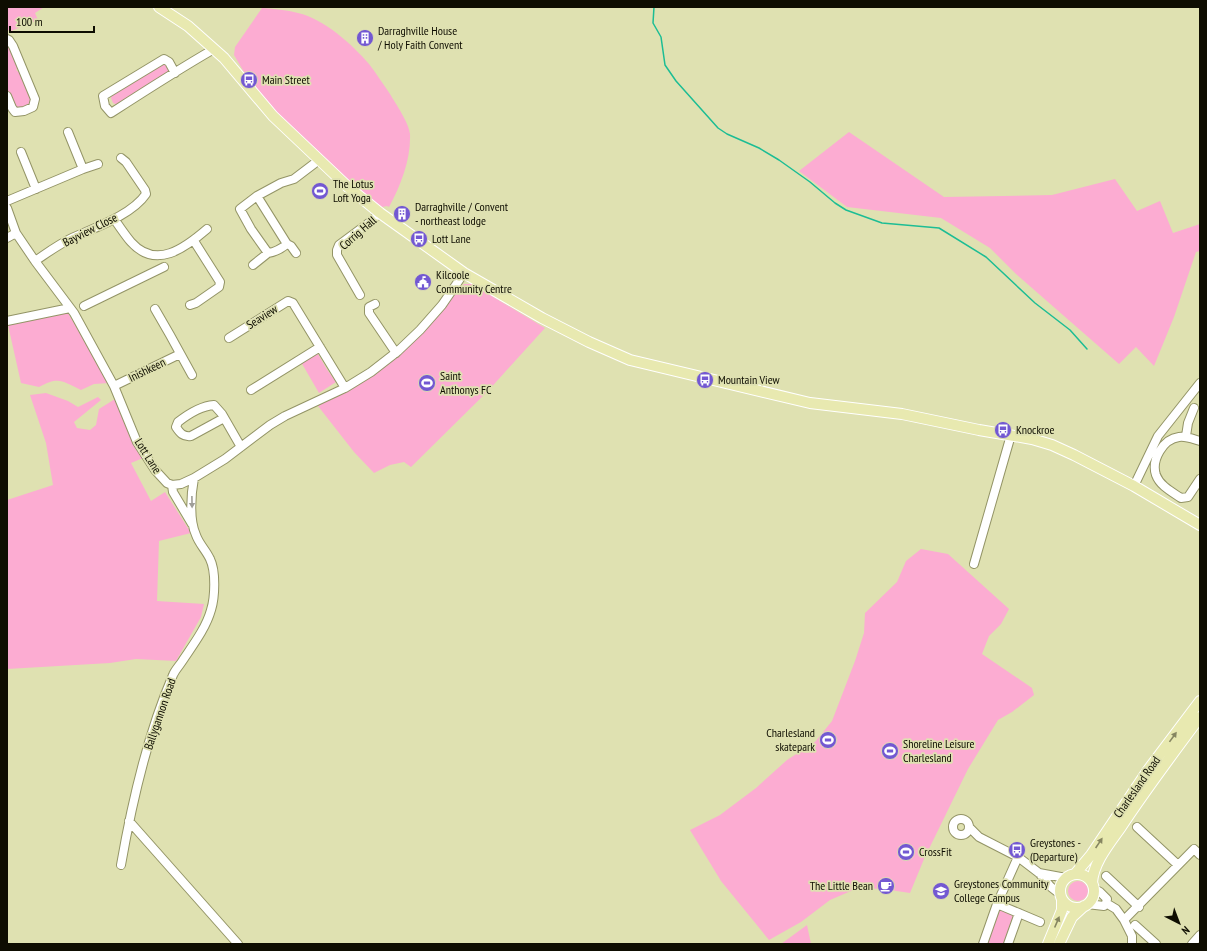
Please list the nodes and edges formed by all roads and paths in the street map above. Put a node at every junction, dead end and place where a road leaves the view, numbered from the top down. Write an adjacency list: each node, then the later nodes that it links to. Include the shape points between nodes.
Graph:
1 (158, 7): 3 (main road, via 182,22)
2 (7, 39): 6 (street, via 13,46 35,99 33,107)
3 (214, 49): 4 (street); 11 (main road, via 273,116)
4 (175, 73): 4 (street, via 111,113 105,106 103,96 164,59 169,62)
5 (7, 96): 6 (street)
6 (15, 112): 7 (street)
7 (7, 116)
8 (68, 132): 13 (street)
9 (21, 152): 14 (street)
10 (120, 158): 19 (street, Bayview Close, via 126,162 146,194 142,200)
11 (319, 160): 15 (street, via 294,179); 18 (main road)
12 (98, 164): 13 (street)
13 (83, 169): 14 (street)
14 (36, 189): 16 (street)
15 (257, 196): 24 (street); 25 (street, via 240,211)
16 (7, 201)
17 (7, 208): 21 (street, Lott Lane)
18 (380, 213): 32 (main road); 33 (street, Corrig Hall, via 339,245 337,250 337,255)
19 (114, 219): 27 (street, via 132,243); 28 (street, Bayview Close, via 71,238)
20 (207, 230): 23 (street)
21 (16, 233): 22 (street); 28 (street, Lott Lane)
22 (7, 238)
23 (194, 241): 27 (street, via 173,253); 35 (street, via 220,282 219,287)
24 (287, 244): 25 (street, via 273,253); 26 (street, via 292,246)
25 (268, 253): 29 (street)
26 (296, 253)
27 (153, 256): 31 (street)
28 (35, 261): 37 (street, Lott Lane)
29 (253, 265)
30 (164, 267): 31 (street)
31 (152, 272): 36 (street)
32 (464, 273): 42 (street, via 442,305); 51 (main road, via 542,318 630,360 810,403 902,414)
33 (360, 295)
34 (375, 304): 42 (street, via 369,307 369,313)
35 (190, 305)
36 (84, 306)
37 (70, 308): 39 (street); 46 (street, Lott Lane)
38 (154, 310): 43 (street, Inishkeen)
39 (7, 321)
40 (229, 338): 41 (street, Seaview, via 288,301 298,309)
41 (320, 347): 47 (street, Seaview); 48 (street)
42 (396, 353): 47 (street)
43 (180, 354): 44 (street, Inishkeen); 46 (street, Inishkeen)
44 (192, 375)
45 (1200, 383): 58 (street, via 1158,436)
46 (114, 386): 57 (street, Lott Lane, via 137,442 155,470)
47 (345, 388): 54 (street, via 285,416)
48 (251, 390)
49 (1194, 408): 52 (street)
50 (224, 418): 50 (street, via 217,407 210,405 182,418 176,427 182,434 191,436); 54 (street)
51 (1011, 435): 58 (main road, via 1052,445); 61 (street)
52 (1186, 436): 53 (street); 56 (street, via 1168,441 1161,448 1155,467 1156,476 1162,484 1181,498 1188,497)
53 (1200, 441)
54 (241, 447): 55 (street)
55 (194, 478): 57 (street); 60 (street, Ballygannon Road, one-way to 60)
56 (1200, 479)
57 (172, 485): 60 (street, Ballygannon Road, via 173,492)
58 (1134, 486): 59 (main road)
59 (1200, 525)
60 (193, 526): 64 (street, Ballygannon Road, via 213,568 211,610 174,674 158,717)
61 (974, 564)
62 (1200, 701): 74 (main road, Charlesland Road, one-way to 62, via 1091,855 1148,770)
63 (1200, 717): 76 (main road, Charlesland Road, via 1158,772 1103,853 1092,874)
64 (129, 821): 72 (street, Ballygannon Road); 87 (street)
65 (969, 827): 67 (street); 67 (street, via 968,822 963,819 954,823 952,828 955,833 959,836); 68 (street)
66 (1137, 827): 71 (street)
67 (965, 835): 68 (street)
68 (979, 837): 70 (street)
69 (1200, 856): 71 (street, via 1194,850)
70 (1018, 857): 73 (street); 79 (street)
71 (1178, 865): 81 (street)
72 (120, 866)
73 (1039, 873): 74 (street); 77 (street)
74 (1070, 876): 76 (main road, via 1084,876); 77 (main road, via 1061,884)
75 (1106, 876): 81 (street)
76 (1093, 885): 78 (street, via 1107,899); 80 (main road, via 1092,897)
77 (1061, 896): 80 (main road, via 1070,906 1078,908); 90 (main road, one-way to 77, via 1062,910)
78 (1106, 903): 80 (street, via 1104,906); 83 (street, via 1116,909)
79 (997, 904): 82 (street); 88 (street)
80 (1086, 905): 91 (main road, via 1072,917)
81 (1139, 907): 83 (street)
82 (1019, 913): 84 (street); 89 (street)
83 (1124, 920): 92 (street, via 1132,936)
84 (1040, 922)
85 (1135, 925): 93 (street)
86 (1200, 935): 94 (street)
87 (238, 944)
88 (983, 944)
89 (1008, 944)
90 (1048, 944)
91 (1059, 944)
92 (1132, 944)
93 (1156, 944)
94 (1192, 944)

